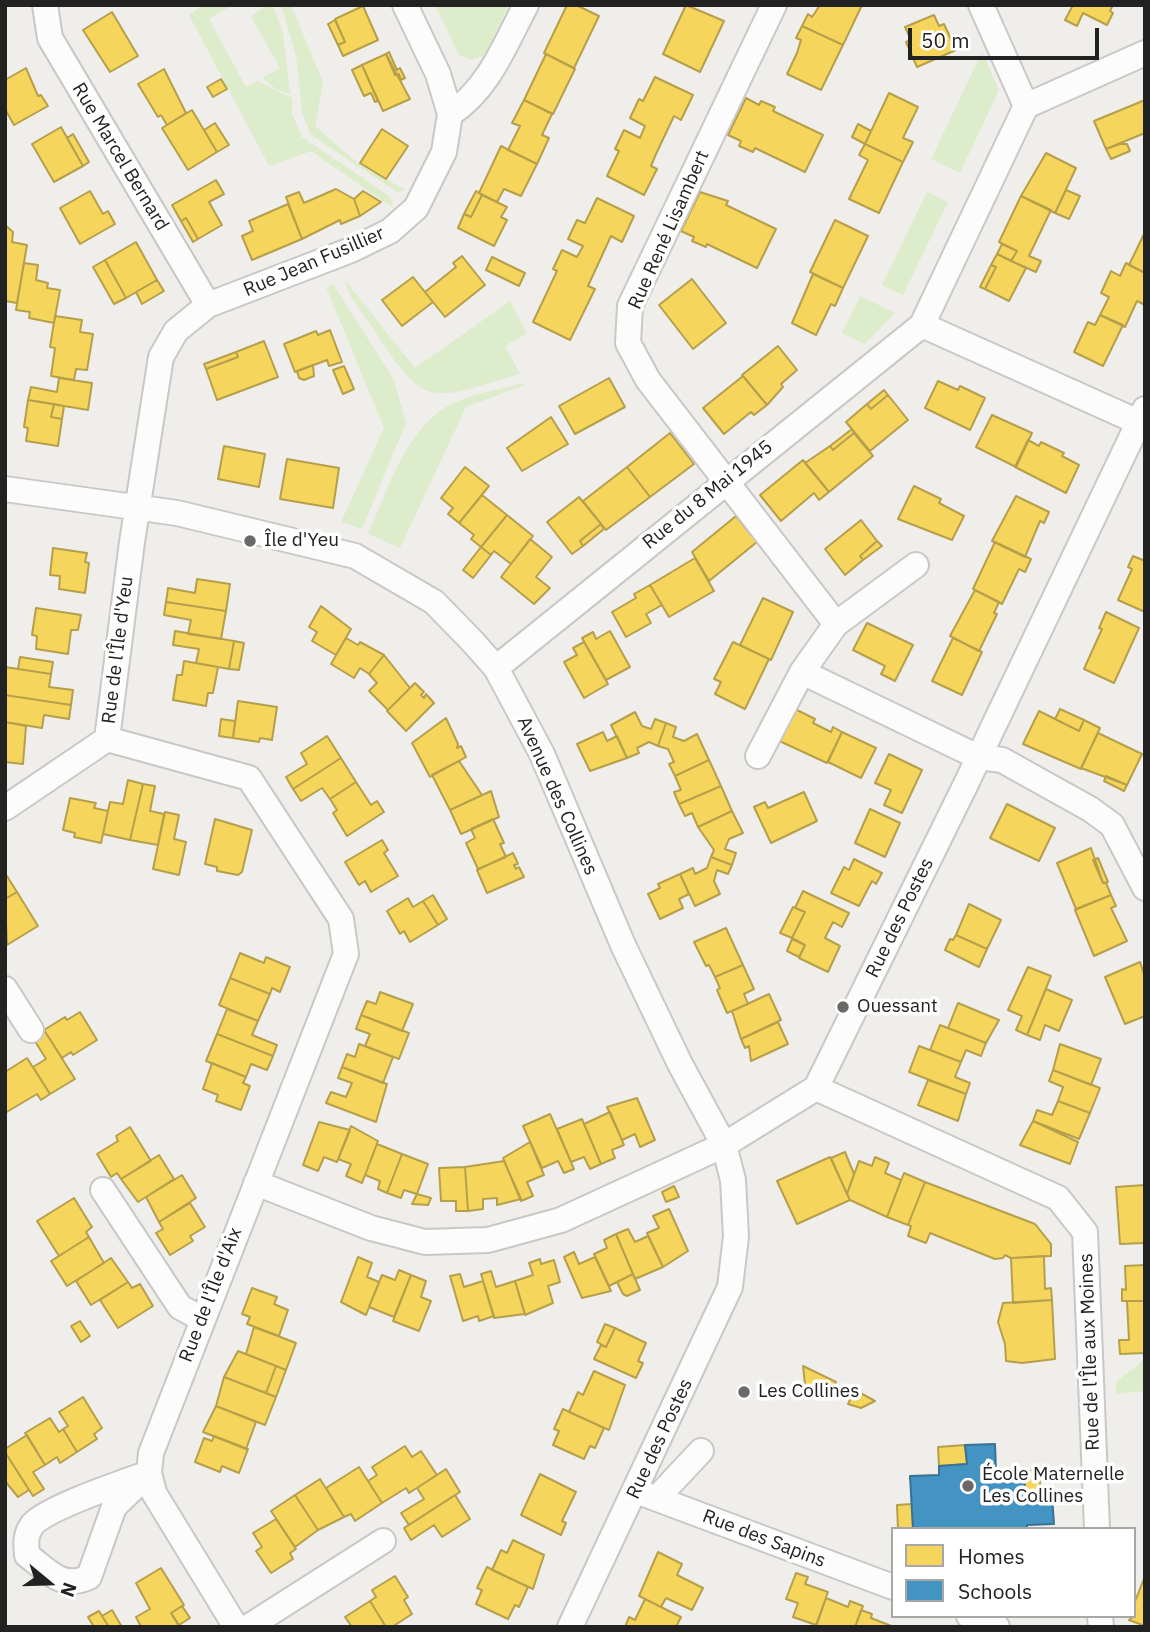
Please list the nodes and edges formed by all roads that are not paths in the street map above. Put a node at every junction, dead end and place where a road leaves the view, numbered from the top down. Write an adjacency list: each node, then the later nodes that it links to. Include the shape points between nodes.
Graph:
1 (45, 5): 9 (street, Rue Marcel Bernard, via 50,38)
2 (405, 5): 8 (street, Rue Jean Fusillier, via 438,74)
3 (526, 5): 8 (street, via 486,80 471,99)
4 (774, 5): 12 (street, Rue René Lisambert, via 630,306 628,343 648,380)
5 (981, 5): 7 (street)
6 (1145, 53): 7 (street)
7 (1026, 106): 10 (street)
8 (450, 114): 9 (street, Rue Jean Fusillier, via 444,152 407,218 351,250)
9 (208, 305): 14 (street, Rue Jean Fusillier, via 176,331 161,357)
10 (922, 325): 11 (street); 12 (street, Rue du 8 Mai 1945)
11 (1143, 419): 21 (street, Rue des Postes)
12 (726, 479): 16 (street, Rue René Lisambert); 17 (street, Rue du 8 Mai 1945)
13 (5, 489): 14 (street, Avenue des Collines)
14 (138, 506): 17 (street, Avenue des Collines, via 355,556 435,602); 19 (street, Rue de l'Île d'Yeu)
15 (916, 565): 16 (street)
16 (836, 624): 18 (street)
17 (496, 668): 28 (street, Avenue des Collines, via 542,754 623,945)
18 (802, 672): 20 (street); 21 (street)
19 (107, 739): 22 (street); 24 (street, Rue de l'Île d'Yeu, via 249,778 341,919)
20 (758, 756)
21 (978, 757): 23 (street, via 1002,760 1112,825); 27 (street, Rue des Postes)
22 (5, 808)
23 (1145, 888)
24 (346, 954): 29 (street, Rue de l'Île d'Aix)
25 (5, 989): 26 (street)
26 (31, 1030)
27 (816, 1088): 28 (street); 35 (street, Rue de l'Île aux Moines, via 1058,1198 1085,1232)
28 (724, 1145): 29 (street, via 561,1220 488,1240 425,1242 371,1228); 34 (street, Rue des Postes, via 733,1180 736,1236 730,1287)
29 (256, 1183): 31 (street, Rue de l'Île d'Aix)
30 (103, 1190): 31 (street, via 180,1307)
31 (202, 1319): 33 (street, Rue de l'Île d'Aix, via 150,1453)
32 (701, 1451): 34 (street)
33 (149, 1473): 33 (street, via 114,1507 89,1577 77,1583 62,1582 27,1555 26,1536 35,1522 97,1491); 39 (street, via 154,1493)
34 (647, 1494): 37 (street, Rue des Sapins); 41 (street, Rue des Postes)
35 (1097, 1527)
36 (383, 1541): 40 (street)
37 (891, 1586)
38 (974, 1618): 42 (street)
39 (236, 1627)
40 (248, 1627)
41 (570, 1627)
42 (997, 1627)

